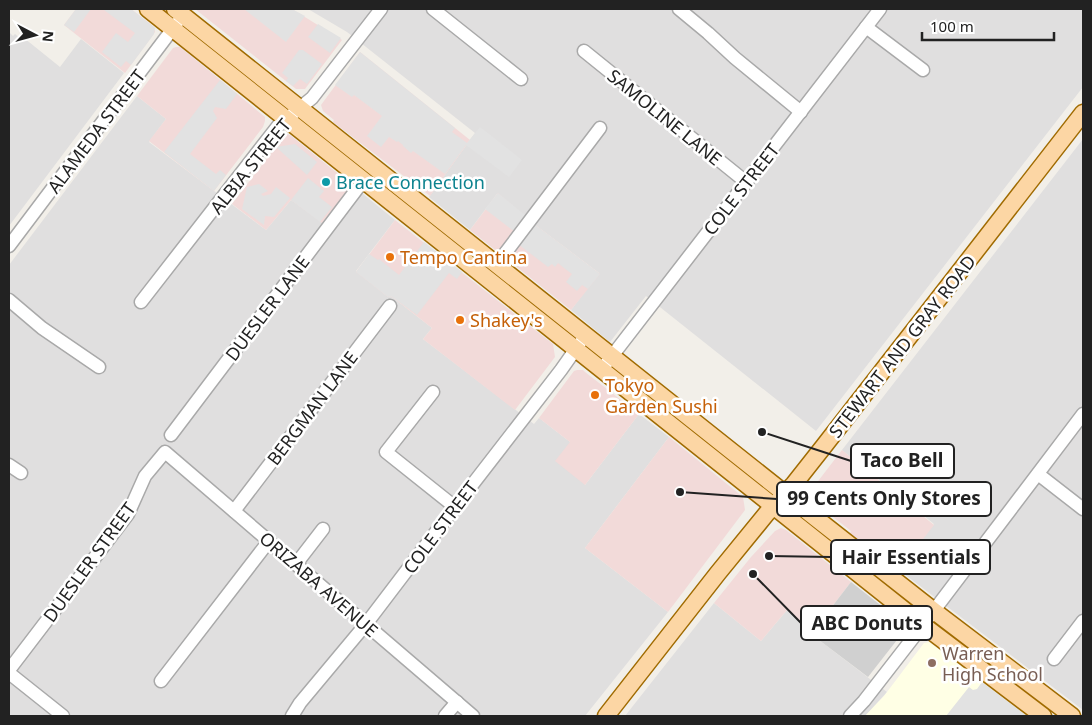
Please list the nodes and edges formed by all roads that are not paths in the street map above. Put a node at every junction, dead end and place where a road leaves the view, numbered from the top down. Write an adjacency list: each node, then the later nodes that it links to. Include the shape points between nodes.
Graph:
1 (148, 9): 8 (main road)
2 (381, 9): 12 (street, ALBIA STREET, via 312,98)
3 (432, 9): 11 (street)
4 (679, 9): 13 (street)
5 (880, 9): 7 (street, COLE STREET)
6 (179, 12): 8 (street, ALAMEDA STREET); 12 (main road)
7 (866, 27): 10 (street); 13 (street, COLE STREET)
8 (173, 28): 15 (main road); 19 (street, ALAMEDA STREET)
9 (584, 51): 18 (street, SAMOLINE LANE)
10 (923, 70)
11 (521, 80)
12 (300, 108): 15 (street, ALBIA STREET); 20 (main road)
13 (801, 112): 18 (street, COLE STREET)
14 (1083, 113): 36 (main road, STEWART AND GRAY ROAD)
15 (287, 119): 17 (main road); 22 (street, ALBIA STREET, via 278,126)
16 (600, 128): 20 (street)
17 (363, 181): 25 (main road); 31 (street, DUESLER LANE)
18 (746, 182): 26 (street, COLE STREET)
19 (9, 246)
20 (497, 264): 24 (main road)
21 (9, 300): 27 (street, via 42,328)
22 (142, 302)
23 (390, 306): 40 (street, BERGMAN LANE)
24 (586, 335): 25 (street, COLE STREET); 26 (main road)
25 (576, 349): 28 (main road); 38 (street, COLE STREET)
26 (612, 356): 28 (street, COLE STREET); 36 (main road)
27 (98, 367)
28 (602, 369): 37 (main road)
29 (433, 392): 38 (street, via 386,452)
30 (1083, 414): 35 (street)
31 (172, 435)
32 (165, 452): 40 (street, ORIZABA AVENUE); 49 (street, DUESLER STREET, via 145,476 128,514)
33 (9, 465): 34 (street)
34 (21, 473)
35 (1038, 474): 39 (street); 44 (street)
36 (785, 494): 37 (main road, STEWART AND GRAY ROAD); 44 (main road)
37 (774, 506): 47 (main road); 57 (main road, STEWART AND GRAY ROAD)
38 (454, 507): 46 (street, COLE STREET)
39 (1083, 509)
40 (234, 511): 42 (street, ORIZABA AVENUE)
41 (323, 529): 43 (street)
42 (269, 541): 43 (street, ORIZABA AVENUE); 50 (street)
43 (296, 564): 46 (street, ORIZABA AVENUE)
44 (934, 611): 47 (street); 61 (main road)
45 (1083, 621): 48 (street)
46 (366, 624): 52 (street, ORIZABA AVENUE); 54 (street, COLE STREET)
47 (923, 625): 51 (main road); 58 (street)
48 (1054, 659)
49 (9, 672): 53 (street)
50 (161, 681)
51 (1017, 697): 59 (main road); 60 (main road, via 1027,693)
52 (457, 702): 55 (street); 56 (street, ORIZABA AVENUE)
53 (63, 716)
54 (292, 716)
55 (445, 716)
56 (474, 716)
57 (606, 716)
58 (850, 716)
59 (1043, 716)
60 (1060, 716)
61 (1072, 716)

